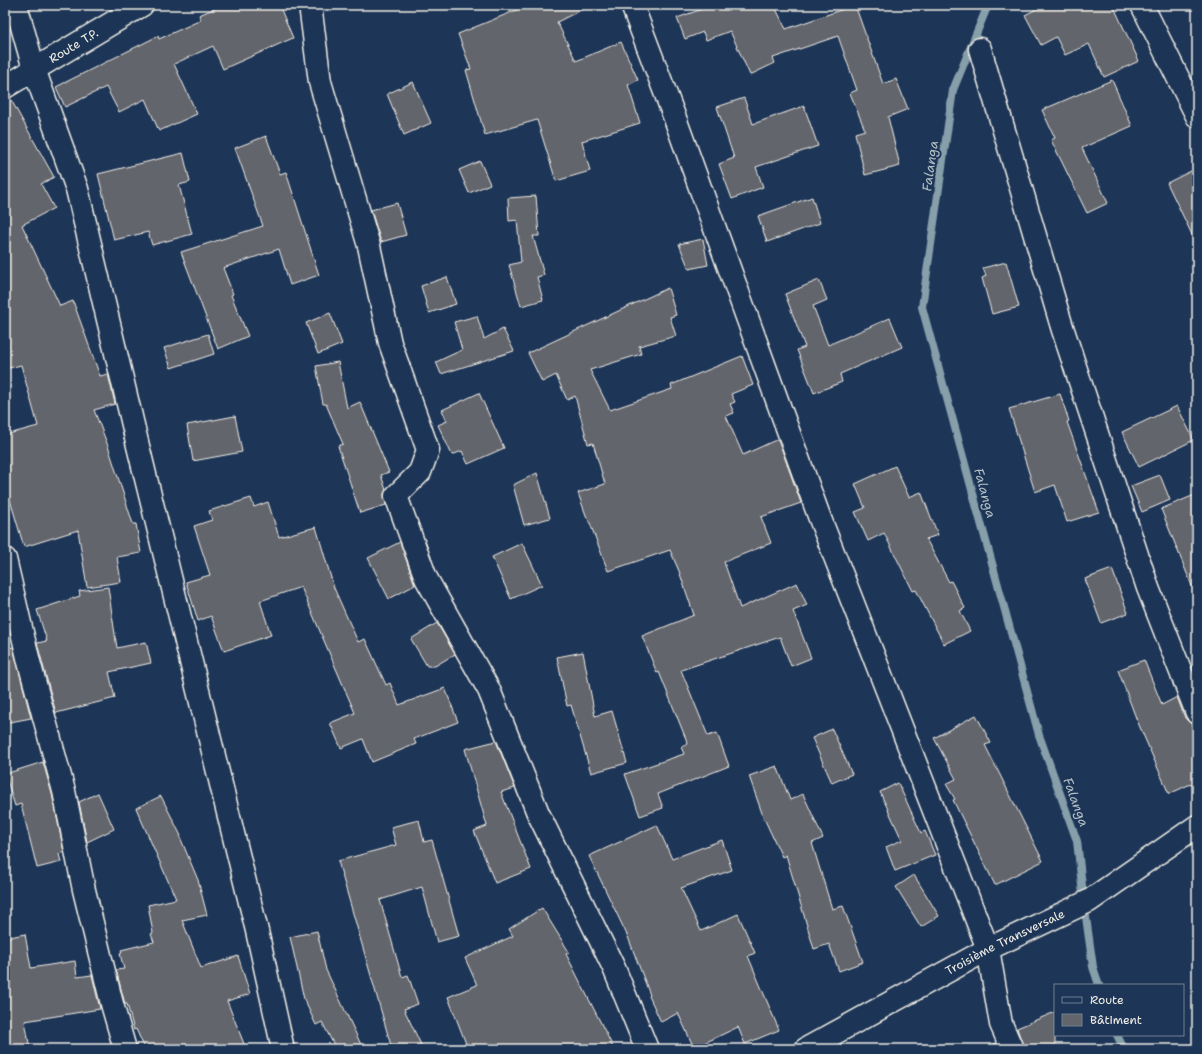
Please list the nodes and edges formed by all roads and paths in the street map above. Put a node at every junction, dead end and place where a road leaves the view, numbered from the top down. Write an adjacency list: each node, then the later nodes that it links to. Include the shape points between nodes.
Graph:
1 (16, 5): 7 (street)
2 (142, 5): 7 (street, Route T.P.)
3 (310, 5): 16 (street, via 320,82 369,246 390,343 428,450 420,472 396,496 426,578 489,690 538,813 614,968)
4 (632, 5): 13 (street, via 817,508)
5 (1142, 5): 9 (street)
6 (980, 49): 11 (street, via 1064,335 1148,588)
7 (34, 69): 8 (street, Route T.P.); 15 (street, via 77,189 257,931)
8 (5, 86)
9 (1197, 116)
10 (5, 559): 14 (street, via 29,662 64,791 84,890)
11 (1197, 713)
12 (1197, 826): 13 (street, Troisième Transversale, via 1089,901)
13 (988, 949): 17 (street, Troisième Transversale); 18 (street, via 1002,1024)
14 (125, 1049)
15 (283, 1049)
16 (647, 1049)
17 (806, 1049)
18 (1012, 1049)

